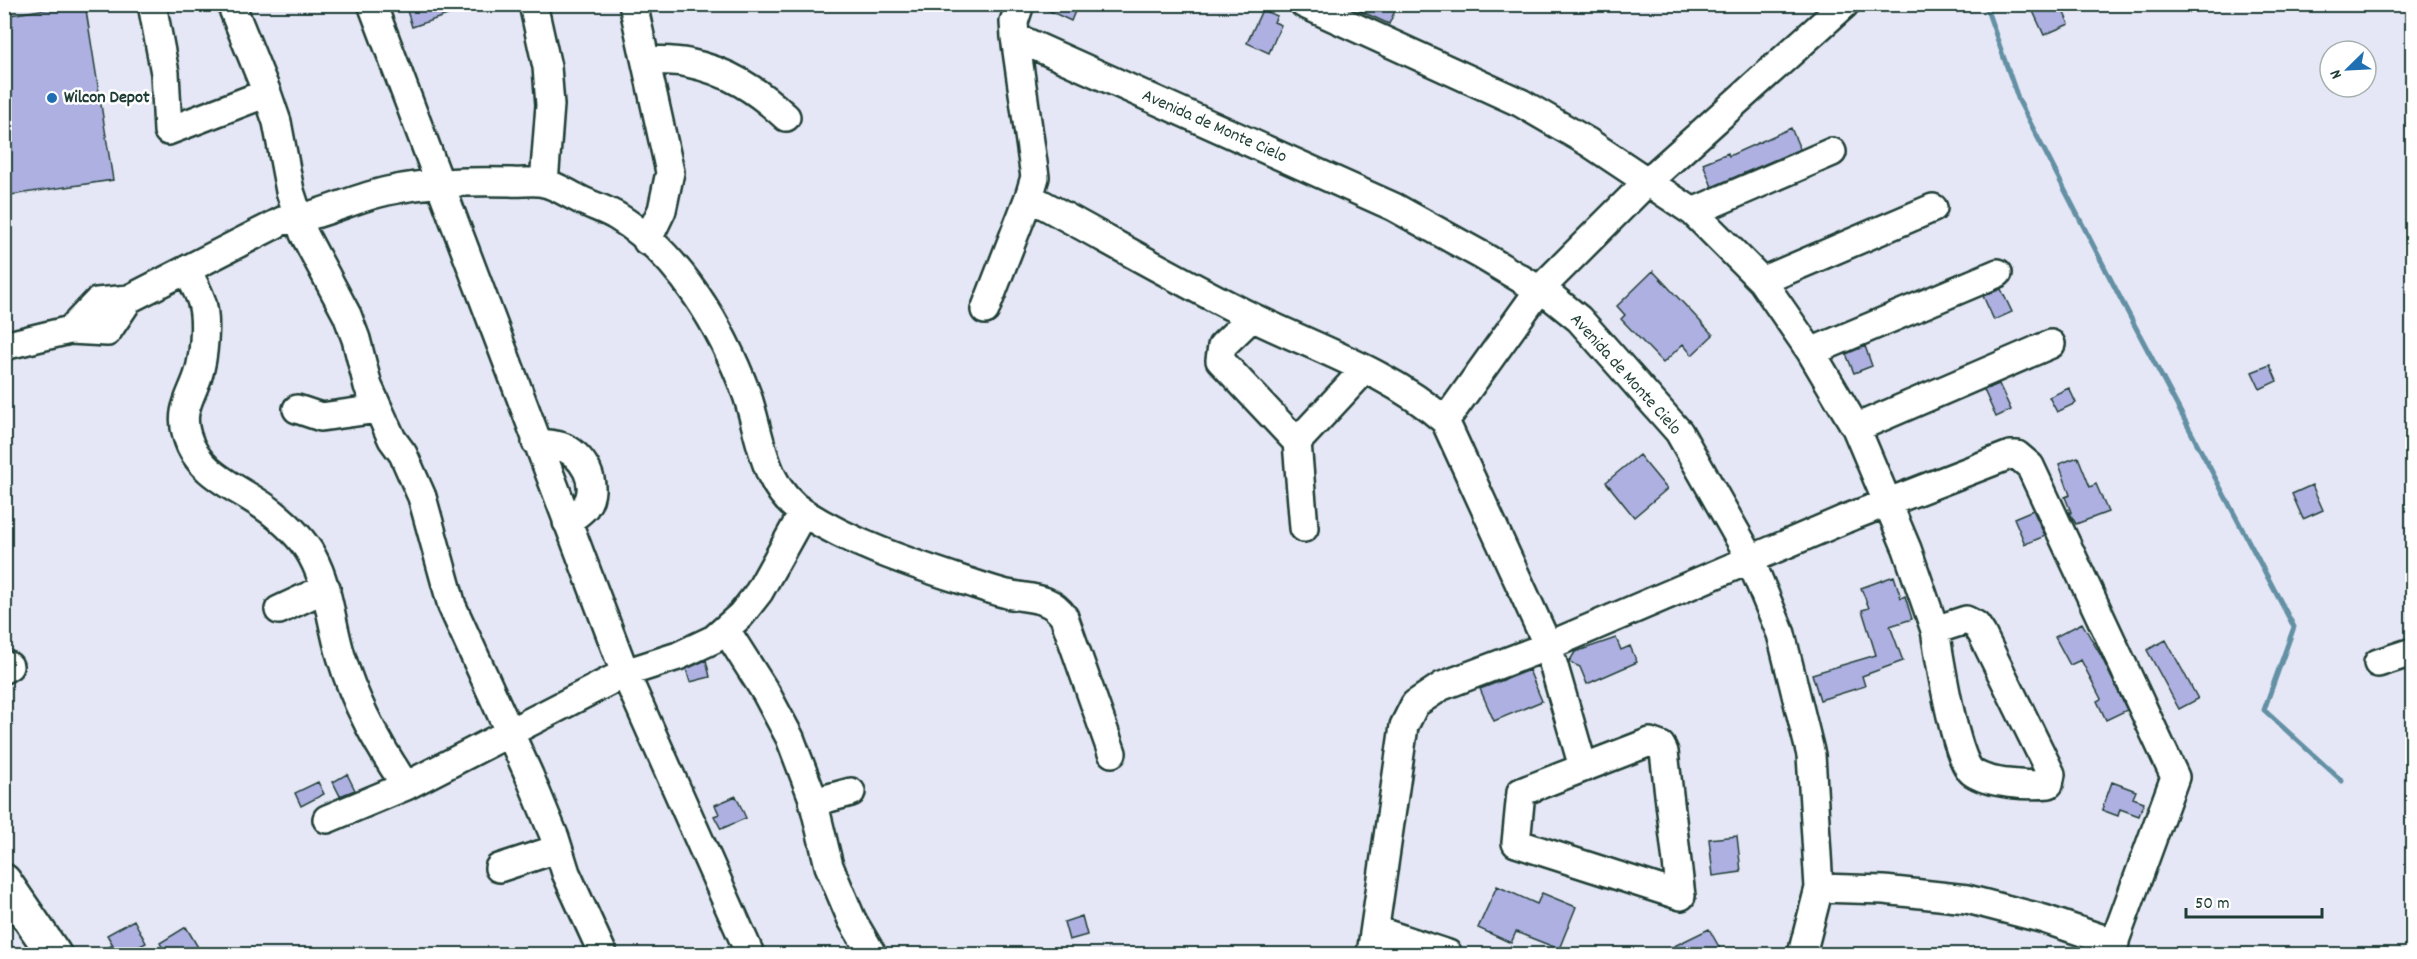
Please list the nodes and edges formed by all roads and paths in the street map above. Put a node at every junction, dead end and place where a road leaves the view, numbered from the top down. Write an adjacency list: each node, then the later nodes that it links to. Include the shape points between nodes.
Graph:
1 (152, 4): 11 (street, via 165,73 168,131)
2 (231, 4): 11 (street)
3 (372, 4): 15 (street)
4 (532, 4): 16 (street, via 547,67 550,105)
5 (633, 4): 10 (street)
6 (1020, 4): 9 (street, via 1014,22)
7 (1845, 4): 14 (street)
8 (1319, 8): 14 (street, via 1521,103)
9 (1015, 37): 17 (street, via 1035,177); 25 (street, Avenida de Monte Cielo, via 1394,207)
10 (646, 60): 12 (street, via 688,63 730,76 760,93); 21 (street, via 670,172 662,210)
11 (267, 93): 20 (street)
12 (786, 117)
13 (1833, 152): 19 (street)
14 (1647, 182): 19 (street); 25 (street)
15 (438, 183): 16 (street); 20 (street, via 385,192); 36 (street)
16 (544, 183): 21 (street, via 617,216)
17 (1029, 197): 26 (street); 27 (street)
18 (1933, 208): 24 (street)
19 (1693, 212): 24 (street)
20 (300, 219): 22 (street, via 282,221); 33 (street, via 304,234 347,315)
21 (647, 241): 39 (street, via 676,268 703,306 746,395 770,472 790,503)
22 (187, 270): 29 (street, via 129,299 97,302 70,330); 43 (street, via 202,303 204,325 200,369 184,416 186,435 195,456 210,474 272,512 298,535)
23 (1998, 273): 30 (street)
24 (1762, 281): 30 (street)
25 (1539, 290): 34 (street); 42 (street, Avenida de Monte Cielo, via 1579,319 1679,432)
26 (985, 310)
27 (1252, 317): 31 (street); 37 (street, via 1222,346 1220,360)
28 (2051, 344): 35 (street)
29 (4, 346)
30 (1811, 352): 35 (street)
31 (1365, 369): 34 (street, via 1430,407); 37 (street)
32 (297, 409): 33 (street, via 321,417)
33 (378, 409): 51 (street, via 422,497 452,606)
34 (1445, 421): 47 (street)
35 (1856, 428): 38 (street)
36 (536, 442): 40 (street); 40 (street, via 561,446 583,462 588,473 592,489 586,506)
37 (1296, 442): 41 (street)
38 (1887, 502): 42 (street); 46 (street); 63 (street, via 2003,456 2018,455 2030,466 2175,777)
39 (803, 513): 45 (street, via 759,592); 52 (street, via 912,564 1057,606 1064,616)
40 (567, 522): 50 (street)
41 (1304, 528)
42 (1751, 561): 47 (street); 61 (street, Avenida de Monte Cielo, via 1781,634 1811,755)
43 (326, 588): 44 (street); 54 (street, via 341,655 363,717)
44 (279, 610)
45 (726, 630): 50 (street, via 678,656); 56 (street, via 777,712)
46 (1935, 630): 46 (street, via 1966,620 1976,625 2051,774 2049,784 1982,778 1970,771 1949,706)
47 (1548, 646): 53 (street); 62 (street, via 1442,686 1415,705 1404,726)
48 (2412, 652): 49 (street)
49 (2378, 663)
50 (625, 673): 51 (street); 66 (street)
51 (509, 731): 54 (street); 58 (street)
52 (1112, 753)
53 (1582, 767): 53 (street, via 1521,792 1516,843 1681,896 1661,746 1650,742)
54 (406, 786): 57 (street)
55 (851, 792): 56 (street)
56 (814, 802): 67 (street, via 830,866 852,920)
57 (327, 819)
58 (557, 849): 59 (street); 65 (street)
59 (499, 868)
60 (4, 881): 64 (highway)
61 (1819, 888): 63 (street, via 1967,899 2044,919); 69 (street, Avenida de Monte Cielo)
62 (1373, 942): 68 (street)
63 (2112, 949)
64 (54, 954)
65 (603, 954)
66 (750, 954)
67 (872, 954)
68 (1449, 954)
69 (1802, 954)

